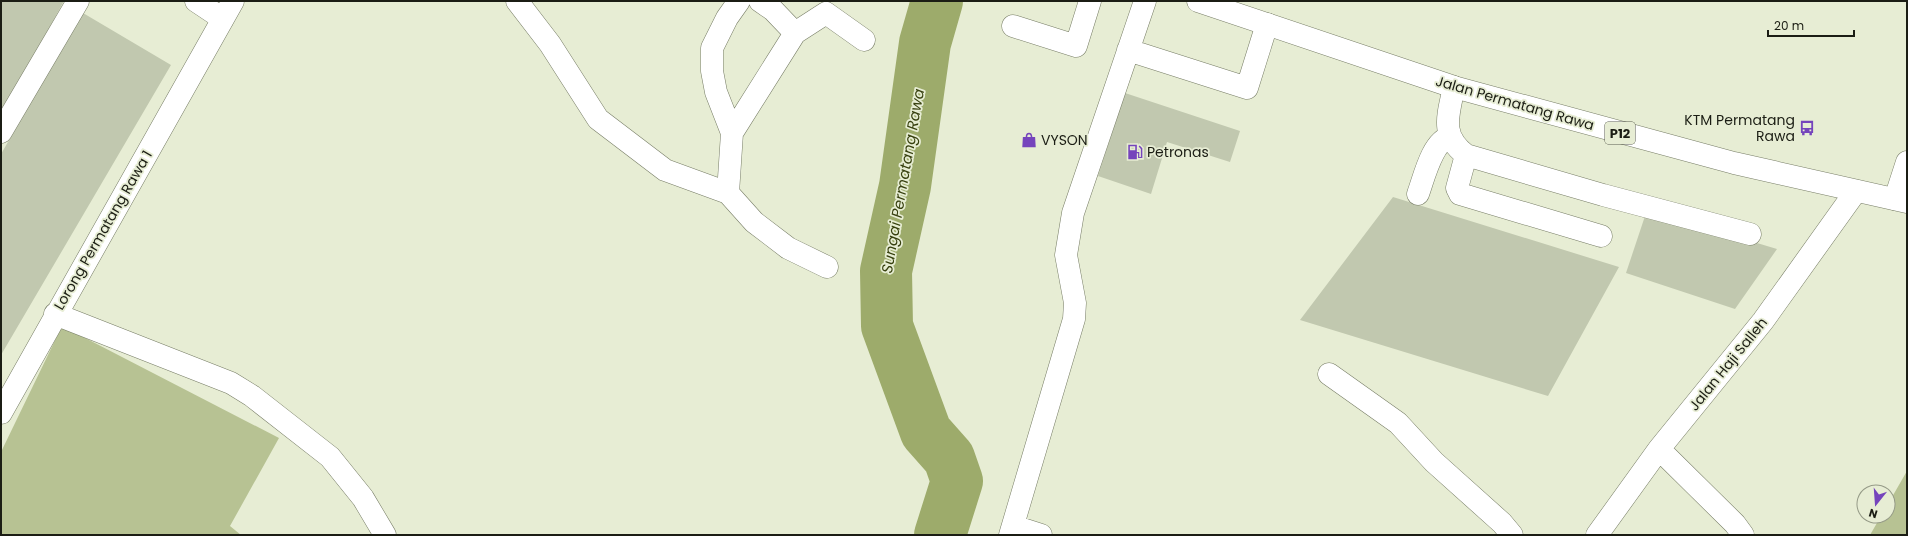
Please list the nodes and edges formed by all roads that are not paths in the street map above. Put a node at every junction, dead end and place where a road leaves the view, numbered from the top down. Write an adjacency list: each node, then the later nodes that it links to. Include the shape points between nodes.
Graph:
1 (78, 1): 16 (street)
2 (196, 1): 9 (street)
3 (517, 1): 22 (street, via 550,44 598,119 665,170)
4 (739, 1): 17 (street, via 712,48 712,71 716,92)
5 (760, 1): 12 (street, via 773,10)
6 (1090, 1): 11 (street, via 1076,46)
7 (1145, 1): 14 (street)
8 (1198, 1): 10 (street, Jalan Permatang Rawa / P12)
9 (228, 10): 28 (street, Lorong Permatang Rawa 1)
10 (1267, 24): 14 (street, via 1247,88); 15 (street, Jalan Permatang Rawa / P12)
11 (1013, 26)
12 (795, 33): 13 (street, via 826,13); 17 (street)
13 (864, 40)
14 (1128, 50): 32 (street, via 1073,213 1066,255 1075,303 1074,319)
15 (1454, 87): 18 (street, via 1447,121); 21 (street, Jalan Permatang Rawa / P12, via 1673,148)
16 (1, 132)
17 (732, 133): 22 (street)
18 (1450, 137): 19 (street, via 1456,147); 23 (street, via 1444,138 1436,148)
19 (1466, 155): 25 (street); 26 (street, via 1457,188 1460,194)
20 (1907, 162): 24 (street)
21 (1856, 191): 24 (street, Jalan Permatang Rawa / P12); 31 (street, Jalan Haji Salleh, via 1763,321)
22 (728, 193): 27 (street, via 754,222 788,248)
23 (1418, 194)
24 (1901, 200)
25 (1750, 234)
26 (1600, 236)
27 (827, 267)
28 (55, 314): 30 (street, Lorong Permatang Rawa 1); 33 (street, via 230,382 252,396 330,457 363,498)
29 (1329, 374): 35 (street, via 1398,423 1434,462)
30 (1, 413)
31 (1659, 449): 36 (street, Jalan Haji Salleh); 37 (street)
32 (1011, 530): 34 (street)
33 (385, 535)
34 (1041, 535)
35 (1512, 535)
36 (1597, 535)
37 (1743, 535)

